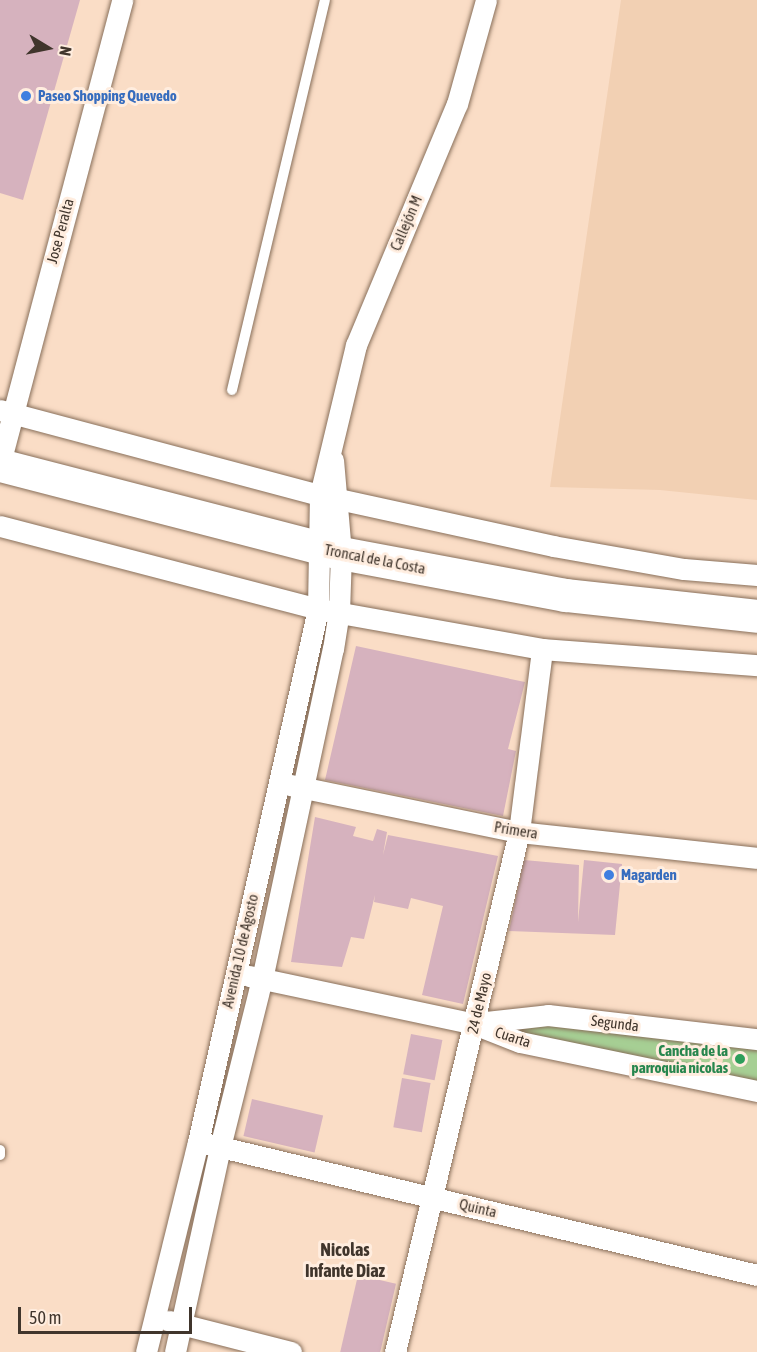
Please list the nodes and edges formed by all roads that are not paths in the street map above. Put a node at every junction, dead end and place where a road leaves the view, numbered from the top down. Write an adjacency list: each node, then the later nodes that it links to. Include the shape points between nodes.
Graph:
1 (122, 0): 5 (street, Jose Peralta)
2 (325, 0): 4 (lane)
3 (486, 0): 7 (street, Callejón M, via 457,105 358,337 332,448)
4 (232, 390)
5 (6, 411): 6 (street, Jose Peralta); 7 (street)
6 (0, 464): 9 (highway, Troncal de la Costa)
7 (329, 497): 9 (street, Callejón M); 10 (street, via 553,546 684,569)
8 (0, 526): 11 (street)
9 (329, 550): 11 (street, Avenida 10 de Agosto); 12 (street, Avenida 10 de Agosto); 13 (highway, Troncal de la Costa, via 565,595 682,611)
10 (757, 575)
11 (318, 609): 12 (street); 16 (street, Avenida 10 de Agosto)
12 (339, 613): 14 (street); 17 (street, Avenida 10 de Agosto)
13 (757, 616)
14 (542, 650): 15 (street); 18 (street, 24 de Mayo)
15 (757, 665)
16 (278, 783): 17 (street, Primera); 20 (street, Avenida 10 de Agosto)
17 (303, 788): 18 (street, Primera); 21 (street, Avenida 10 de Agosto)
18 (519, 832): 19 (street, Primera); 22 (street, 24 de Mayo)
19 (757, 858)
20 (236, 972): 21 (street, Cuarta); 25 (street, Avenida 10 de Agosto)
21 (262, 979): 22 (street, Cuarta); 26 (street, Avenida 10 de Agosto)
22 (474, 1024): 23 (street, Segunda, via 548,1015); 24 (street, Cuarta, via 520,1042); 27 (street, 24 de Mayo)
23 (757, 1039)
24 (757, 1091)
25 (198, 1142): 26 (street, Quinta); 29 (street, Avenida 10 de Agosto)
26 (220, 1147): 27 (street, Quinta); 30 (street, Avenida 10 de Agosto)
27 (434, 1197): 28 (street, Quinta); 34 (street, 24 de Mayo)
28 (757, 1275)
29 (154, 1318): 30 (street); 31 (street, Avenida 10 de Agosto)
30 (182, 1323): 32 (street, Avenida 10 de Agosto); 33 (street)
31 (146, 1352)
32 (175, 1352)
33 (291, 1352)
34 (395, 1352)

